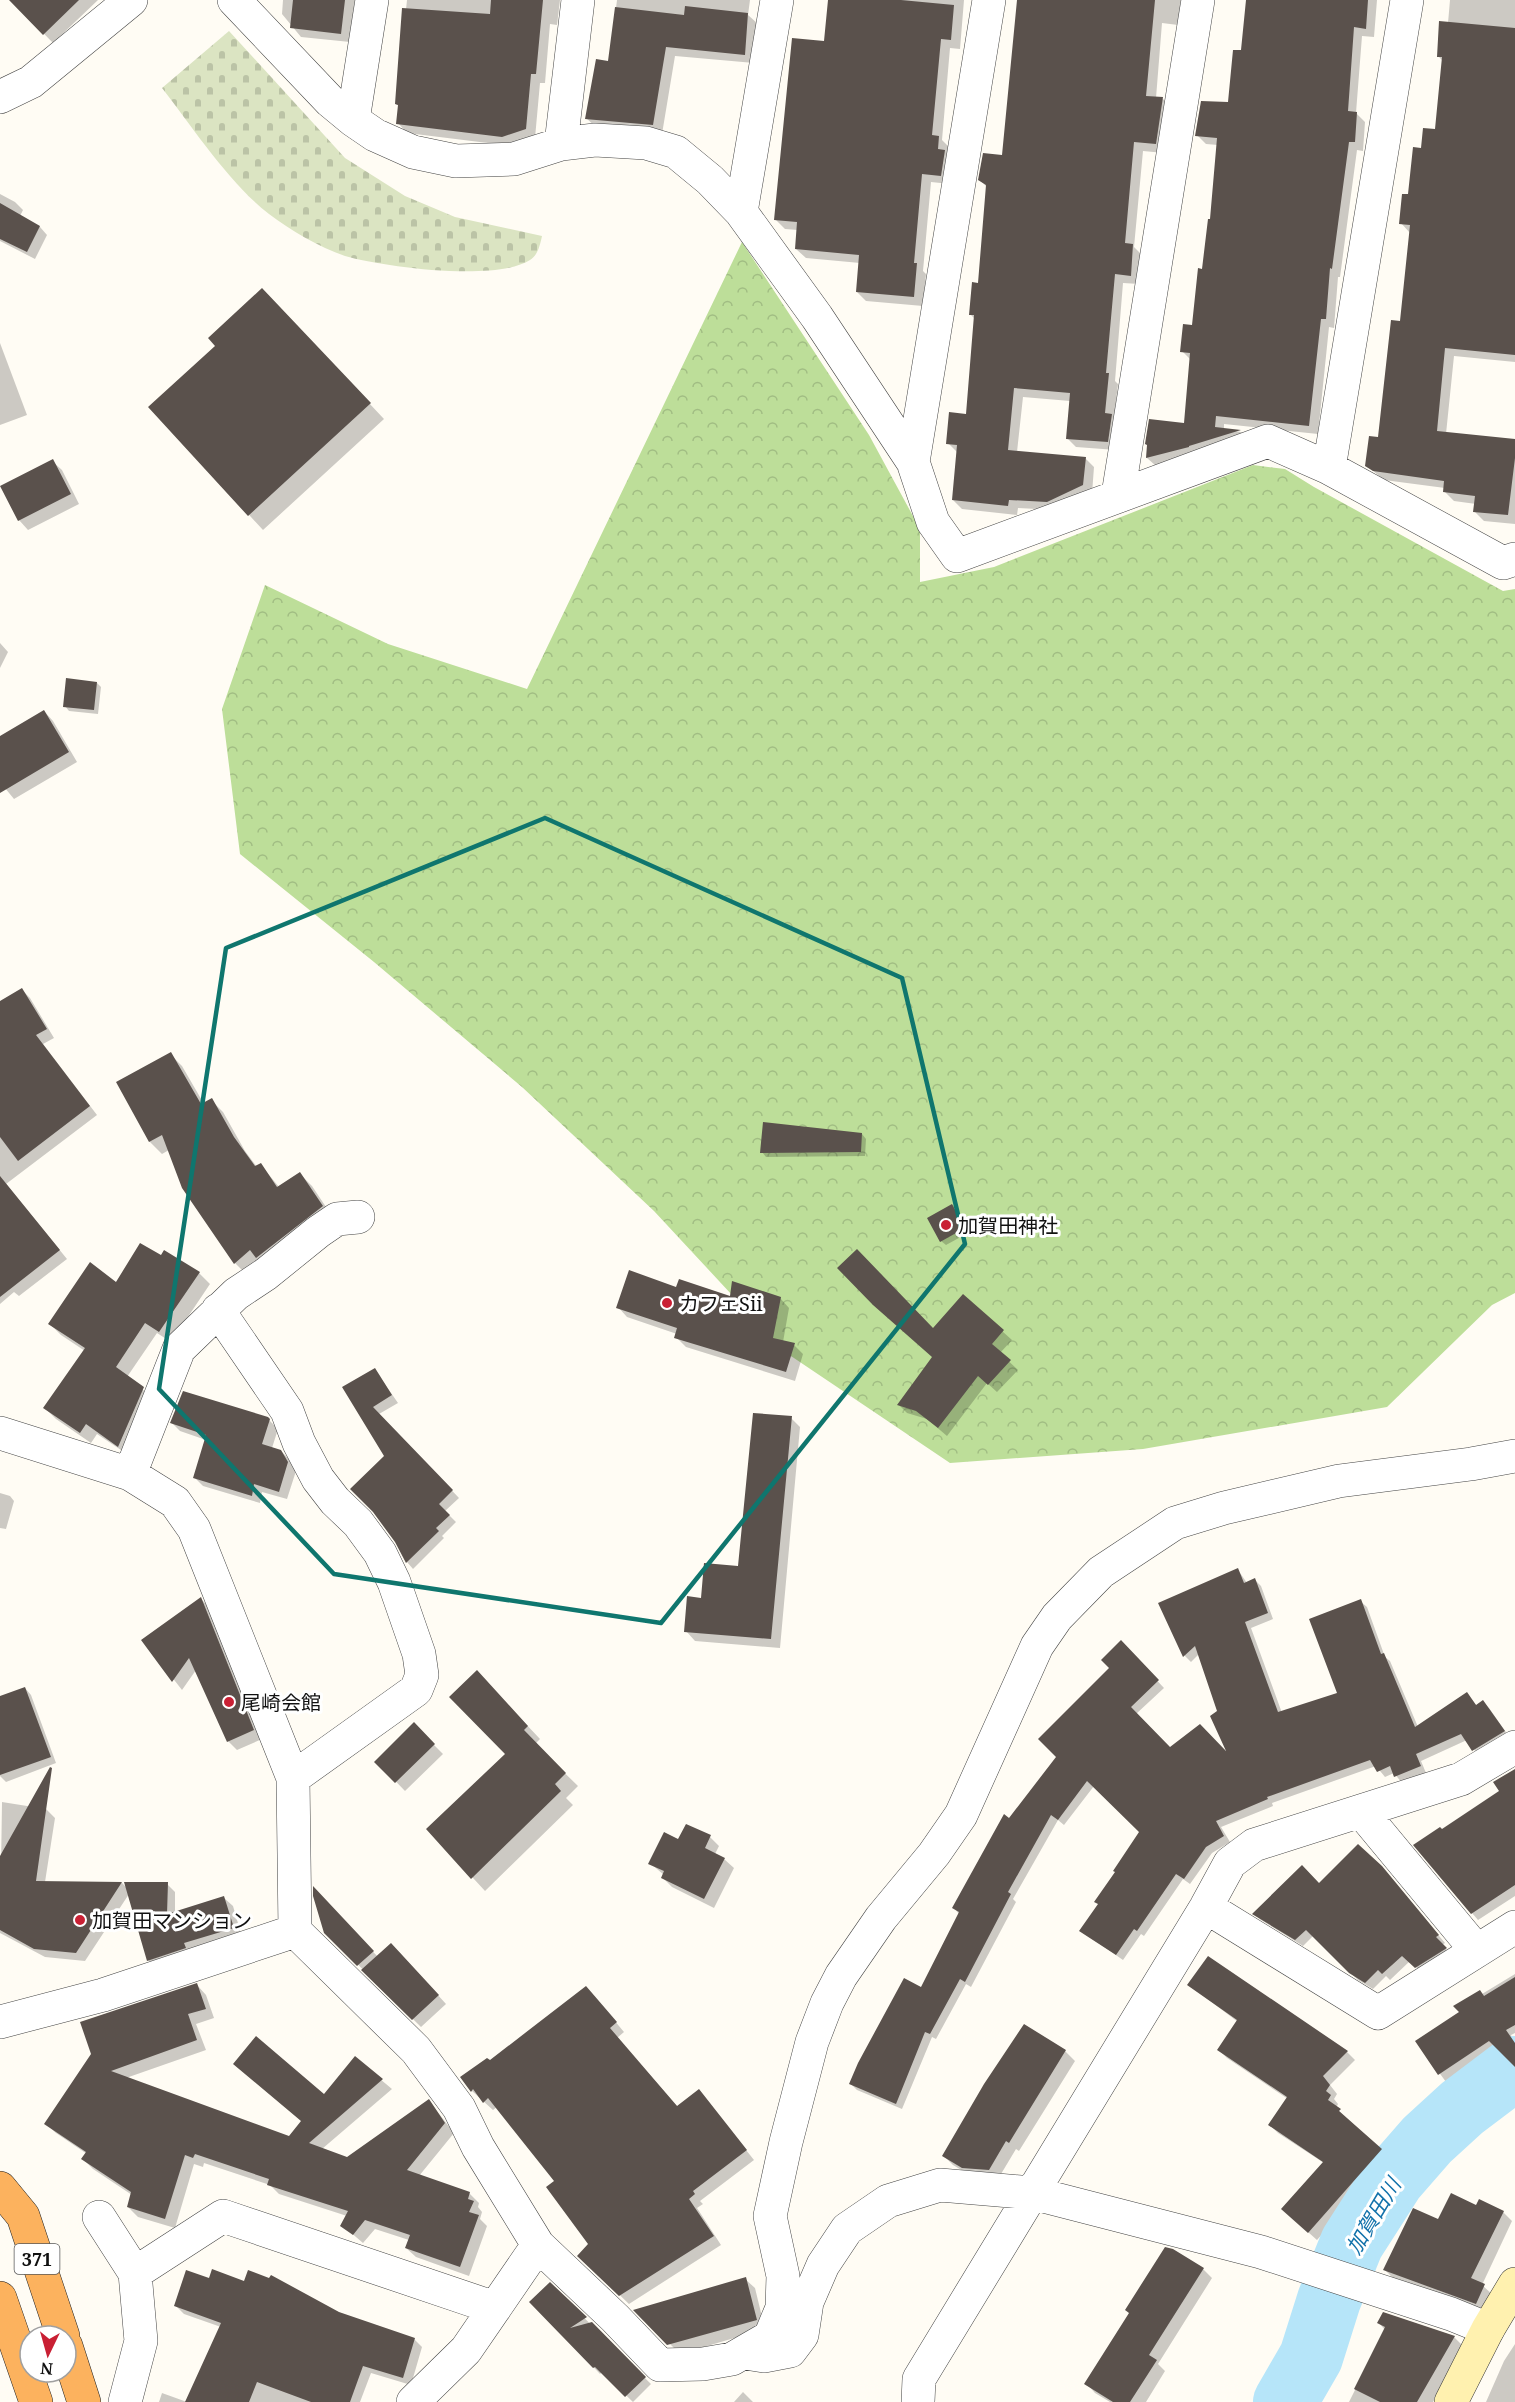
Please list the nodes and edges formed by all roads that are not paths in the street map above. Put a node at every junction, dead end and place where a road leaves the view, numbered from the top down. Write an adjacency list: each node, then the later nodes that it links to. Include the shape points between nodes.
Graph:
1 (131, 0): 9 (street, via 31,82)
2 (234, 0): 10 (street)
3 (372, 0): 10 (street)
4 (578, 0): 11 (street)
5 (777, 0): 12 (street)
6 (989, 0): 13 (street)
7 (1198, 0): 15 (street)
8 (1407, 0): 14 (street)
9 (0, 97)
10 (353, 120): 11 (street, via 412,152 456,160 514,159)
11 (561, 144): 12 (street, via 596,140 646,143 676,152)
12 (741, 212): 13 (street, via 817,317)
13 (913, 462): 15 (street, via 933,522 957,556)
14 (1329, 468): 15 (street, via 1268,441); 16 (street, via 1503,563)
15 (1118, 495)
16 (1515, 559)
17 (358, 1217): 18 (street, via 337,1219)
18 (218, 1310): 21 (street, via 179,1349); 23 (street, via 287,1412 318,1479 380,1552 419,1654 422,1675 416,1690)
19 (0, 1433): 21 (street)
20 (1515, 1456): 40 (street, via 1339,1480 1175,1523 1101,1572 1057,1617 1037,1646 961,1815 881,1918 840,1976 827,2003 812,2042 770,2216 783,2276 782,2308 770,2337)
21 (130, 1474): 23 (street, via 175,1502 194,1529)
22 (1515, 1747): 24 (street, via 1461,1779)
23 (293, 1778): 27 (street)
24 (1361, 1811): 25 (street, via 1254,1845 1230,1863); 28 (street)
25 (1206, 1907): 28 (street, via 1378,2013); 31 (street)
26 (1515, 1927): 28 (street)
27 (295, 1931): 29 (street, via 103,1995); 33 (street, via 416,2050 459,2108 478,2147)
28 (1477, 1951)
29 (0, 2022)
30 (0, 2188): 38 (highway, 371, via 23,2216)
31 (1032, 2193): 39 (street, via 1296,2263); 40 (street, via 940,2185 888,2201 848,2229 823,2265 807,2302 802,2335 790,2351 764,2356); 46 (street, via 920,2379)
32 (99, 2217): 34 (street)
33 (538, 2245): 37 (street); 40 (street, via 660,2365 703,2364)
34 (135, 2273): 37 (street, via 224,2216); 44 (street, via 141,2341)
35 (1515, 2284): 39 (main road)
36 (0, 2298): 42 (highway, 371)
37 (495, 2308): 45 (street, via 466,2350)
38 (59, 2324)
39 (1488, 2330): 47 (main road)
40 (743, 2353)
41 (78, 2383): 43 (highway)
42 (36, 2402)
43 (84, 2402)
44 (125, 2402)
45 (413, 2402)
46 (918, 2402)
47 (1451, 2402)

